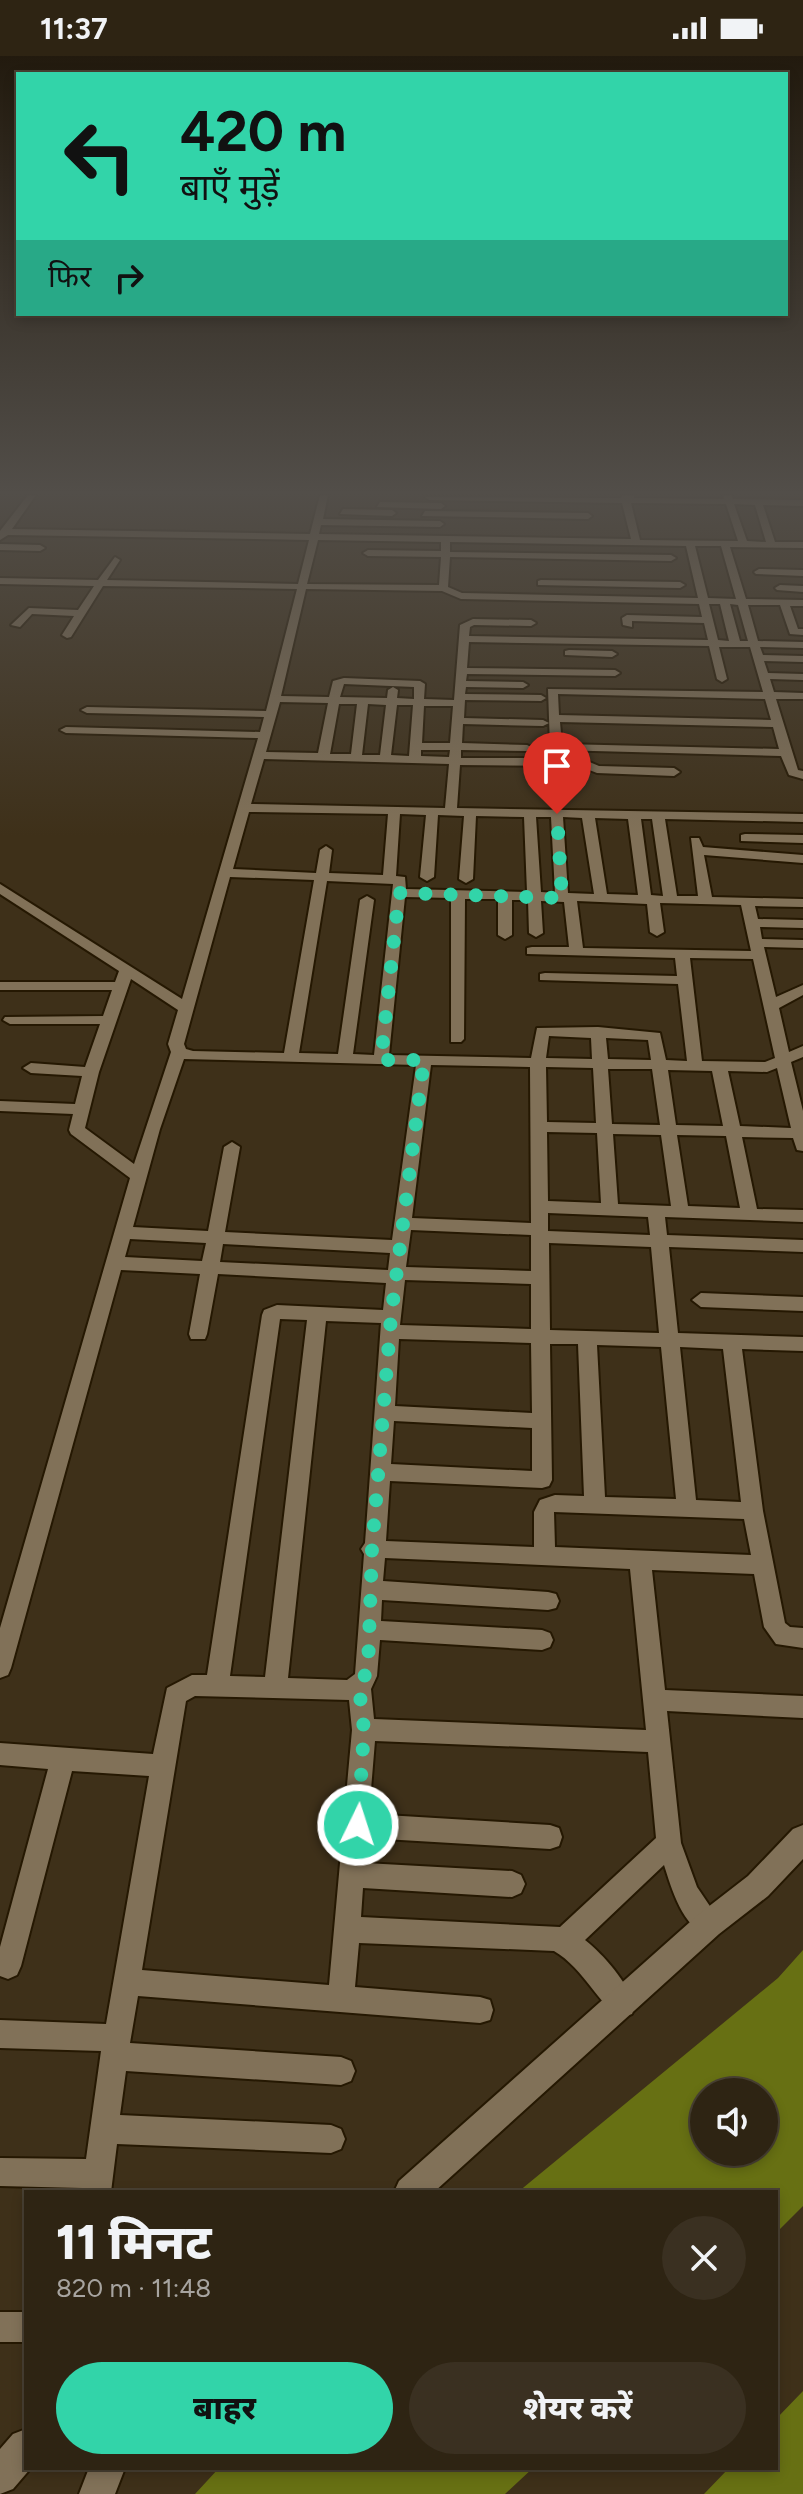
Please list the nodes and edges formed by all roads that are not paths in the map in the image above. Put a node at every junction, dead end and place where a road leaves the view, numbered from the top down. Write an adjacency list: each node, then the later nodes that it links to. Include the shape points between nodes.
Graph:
1 (85, 609): 12 (street)
2 (297, 609): 41 (street)
3 (531, 609): 14 (street)
4 (626, 609): 13 (street, via 628,622)
5 (660, 609): 13 (street)
6 (705, 609): 13 (street)
7 (718, 609): 13 (street)
8 (726, 609): 21 (street)
9 (744, 609): 22 (street)
10 (786, 609): 17 (street, via 794,632)
11 (647, 610): 13 (street)
12 (82, 613): 15 (street, via 29,611); 18 (street)
13 (708, 621): 16 (street); 20 (street); 21 (street); 33 (street)
14 (531, 623): 19 (street, via 467,623); 20 (street)
15 (16, 625)
16 (659, 630)
17 (803, 632)
18 (67, 635)
19 (464, 639): 20 (street); 24 (street)
20 (532, 640)
21 (735, 643): 22 (street)
22 (755, 644): 23 (street); 26 (street)
23 (803, 645)
24 (463, 652): 25 (street); 34 (street)
25 (612, 654)
26 (759, 658): 27 (street); 29 (street)
27 (803, 659)
28 (615, 673): 34 (street)
29 (765, 676): 30 (street); 38 (street)
30 (803, 677)
31 (393, 683): 42 (street, via 339,681); 44 (street); 45 (street, via 420,684)
32 (523, 685): 34 (street)
33 (722, 686): 37 (street); 38 (street); 54 (street)
34 (460, 689): 40 (street); 45 (street); 51 (street)
35 (597, 691): 36 (street); 48 (street); 49 (street, via 553,690)
36 (636, 692): 37 (street); 50 (street)
37 (677, 693): 52 (street)
38 (770, 696): 39 (street); 55 (street)
39 (803, 696)
40 (541, 698)
41 (275, 699): 42 (street); 47 (street)
42 (334, 701): 43 (street); 68 (street)
43 (363, 701): 44 (street); 69 (street)
44 (391, 702): 45 (street); 70 (street)
45 (419, 702): 58 (street)
46 (87, 710): 47 (street)
47 (269, 714): 57 (street)
48 (600, 719): 49 (street); 50 (street); 62 (street)
49 (548, 720): 53 (street); 62 (street, via 556,747)
50 (640, 720): 52 (street); 63 (street)
51 (458, 721): 53 (street); 59 (street)
52 (683, 721): 54 (street); 64 (street)
53 (501, 722): 60 (street)
54 (731, 722): 55 (street); 65 (street)
55 (778, 724): 66 (street)
56 (66, 730): 57 (street)
57 (263, 735): 67 (street)
58 (415, 746): 59 (street); 71 (street)
59 (456, 746): 60 (street); 72 (street)
60 (499, 747): 61 (street)
61 (527, 748)
62 (603, 749): 63 (street)
63 (645, 750): 64 (street)
64 (688, 751): 65 (street)
65 (738, 752): 66 (street)
66 (786, 753): 74 (street, via 793,772)
67 (257, 755): 68 (street); 75 (street)
68 (323, 758): 69 (street)
69 (356, 758): 70 (street)
70 (385, 759): 71 (street)
71 (415, 760): 72 (street)
72 (455, 761): 73 (street, via 580,762 597,769); 78 (street)
73 (674, 772)
74 (801, 775)
75 (244, 808): 76 (street); 90 (street)
76 (394, 811): 77 (street); 93 (street)
77 (432, 812): 78 (street); 92 (street)
78 (451, 812): 79 (street)
79 (470, 812): 80 (street); 94 (street)
80 (530, 814): 81 (street); 99 (street)
81 (557, 814): 82 (street); 100 (street)
82 (588, 815): 83 (street); 101 (street)
83 (634, 815): 84 (street); 103 (street)
84 (658, 816): 85 (street); 104 (street)
85 (803, 818)
86 (745, 838): 87 (street)
87 (803, 839)
88 (326, 850): 91 (street)
89 (798, 864): 105 (street, via 696,846)
90 (226, 873): 91 (street); 126 (street)
91 (322, 877): 93 (street); 132 (street)
92 (427, 877)
93 (389, 878): 96 (street, via 400,880)
94 (466, 879)
95 (0, 888): 118 (street)
96 (399, 893): 97 (street); 134 (street)
97 (458, 895): 98 (street); 129 (street)
98 (505, 896): 99 (street); 112 (street)
99 (535, 897): 100 (street); 111 (street)
100 (566, 898): 101 (street); 116 (street)
101 (601, 899): 103 (street)
102 (367, 900): 133 (street)
103 (649, 900): 104 (street); 110 (street)
104 (671, 901): 105 (street)
105 (706, 901): 106 (street)
106 (747, 902): 107 (street); 108 (street)
107 (803, 903)
108 (752, 923): 109 (street); 114 (street)
109 (803, 924)
110 (657, 932)
111 (536, 933)
112 (505, 935)
113 (803, 944): 114 (street)
114 (758, 949): 117 (street); 125 (street)
115 (532, 951): 116 (street)
116 (576, 951): 117 (street)
117 (682, 953): 120 (street)
118 (127, 969): 122 (street); 126 (street)
119 (545, 977): 120 (street)
120 (685, 980): 140 (street)
121 (0, 986): 124 (street)
122 (121, 986): 124 (street); 127 (street)
123 (803, 989): 125 (street)
124 (13, 1006): 127 (street)
125 (771, 1006): 138 (street)
126 (186, 1008): 131 (street, via 176,1044)
127 (109, 1020): 143 (street)
128 (598, 1032): 136 (street, via 542,1031); 137 (street); 139 (street, via 654,1035)
129 (456, 1039)
130 (803, 1051): 138 (street)
131 (179, 1052): 132 (street); 152 (street)
132 (291, 1058): 133 (street)
133 (345, 1059): 134 (street)
134 (381, 1060): 135 (street)
135 (424, 1060): 136 (street); 159 (street)
136 (538, 1062): 137 (street); 146 (street)
137 (600, 1063): 139 (street); 147 (street)
138 (783, 1063): 141 (street); 150 (street)
139 (660, 1065): 140 (street); 148 (street)
140 (695, 1066): 141 (street)
141 (719, 1066): 149 (street)
142 (31, 1068): 143 (street)
143 (91, 1072): 145 (street)
144 (0, 1106): 145 (street)
145 (81, 1109): 152 (street, via 79,1133)
146 (539, 1127): 147 (street); 153 (street)
147 (604, 1128): 148 (street); 154 (street)
148 (669, 1129): 149 (street); 156 (street)
149 (733, 1131): 150 (street); 157 (street)
150 (802, 1141)
151 (232, 1147): 162 (street)
152 (139, 1176): 160 (street)
153 (540, 1207): 154 (street); 161 (street)
154 (610, 1209): 155 (street)
155 (656, 1211): 156 (street); 163 (street)
156 (680, 1212): 157 (street)
157 (750, 1214): 158 (street)
158 (803, 1216)
159 (403, 1224): 161 (street); 165 (street)
160 (123, 1233): 162 (street); 166 (street)
161 (540, 1233): 163 (street); 169 (street)
162 (214, 1238): 165 (street); 167 (street)
163 (659, 1241): 164 (street); 177 (street)
164 (803, 1246)
165 (400, 1247): 168 (street)
166 (114, 1263): 167 (street); 195 (street)
167 (211, 1268): 168 (street); 174 (street)
168 (397, 1275): 169 (street); 173 (street)
169 (541, 1278): 175 (street)
170 (701, 1300): 171 (street)
171 (803, 1304)
172 (317, 1314): 173 (street); 196 (street, via 277,1312 270,1318); 198 (street)
173 (390, 1324): 175 (street); 180 (street)
174 (198, 1334)
175 (542, 1335): 176 (street); 181 (street)
176 (587, 1336): 177 (street); 183 (street)
177 (668, 1339): 178 (street); 184 (street)
178 (732, 1342): 179 (street); 185 (street)
179 (803, 1344)
180 (383, 1413): 181 (street); 182 (street)
181 (543, 1421): 182 (street, via 542,1480)
182 (379, 1472): 186 (street)
183 (595, 1505): 184 (street); 187 (street, via 547,1506)
184 (687, 1510): 185 (street)
185 (753, 1511): 189 (street)
186 (372, 1549): 187 (street); 190 (street)
187 (545, 1556): 188 (street)
188 (640, 1560): 189 (street); 199 (street)
189 (762, 1565): 193 (street, via 777,1631)
190 (372, 1590): 191 (street); 192 (street)
191 (548, 1601)
192 (371, 1630): 194 (street); 197 (street, via 368,1669)
193 (803, 1638)
194 (542, 1640)
195 (0, 1668)
196 (217, 1686): 198 (street); 205 (street, via 186,1686 175,1695)
197 (359, 1687): 198 (street); 201 (street)
198 (275, 1689)
199 (654, 1700): 200 (street); 202 (street)
200 (803, 1707)
201 (364, 1730): 202 (street); 206 (street)
202 (658, 1741): 209 (street)
203 (0, 1754): 204 (street)
204 (63, 1759): 205 (street); 215 (street)
205 (161, 1766): 216 (street)
206 (358, 1825): 207 (street); 210 (street)
207 (550, 1837)
208 (803, 1839): 212 (street, via 758,1886)
209 (669, 1843): 212 (street, via 687,1895); 214 (street)
210 (352, 1875): 211 (street); 213 (street)
211 (512, 1884)
212 (709, 1924): 218 (street)
213 (347, 1929): 214 (street); 217 (street)
214 (564, 1941): 218 (street, via 590,1961)
215 (8, 1966)
216 (127, 1982): 217 (street); 221 (street)
217 (341, 1999): 219 (street)
218 (622, 2004): 227 (street)
219 (480, 2010)
220 (0, 2034): 221 (street)
221 (116, 2047): 222 (street); 223 (street)
222 (341, 2071)
223 (106, 2129): 224 (street); 226 (street)
224 (331, 2139)
225 (0, 2172): 226 (street)
226 (98, 2183)
227 (412, 2190)
228 (0, 2327): 229 (street)
229 (24, 2327)
230 (24, 2449): 231 (street)
231 (0, 2476)

